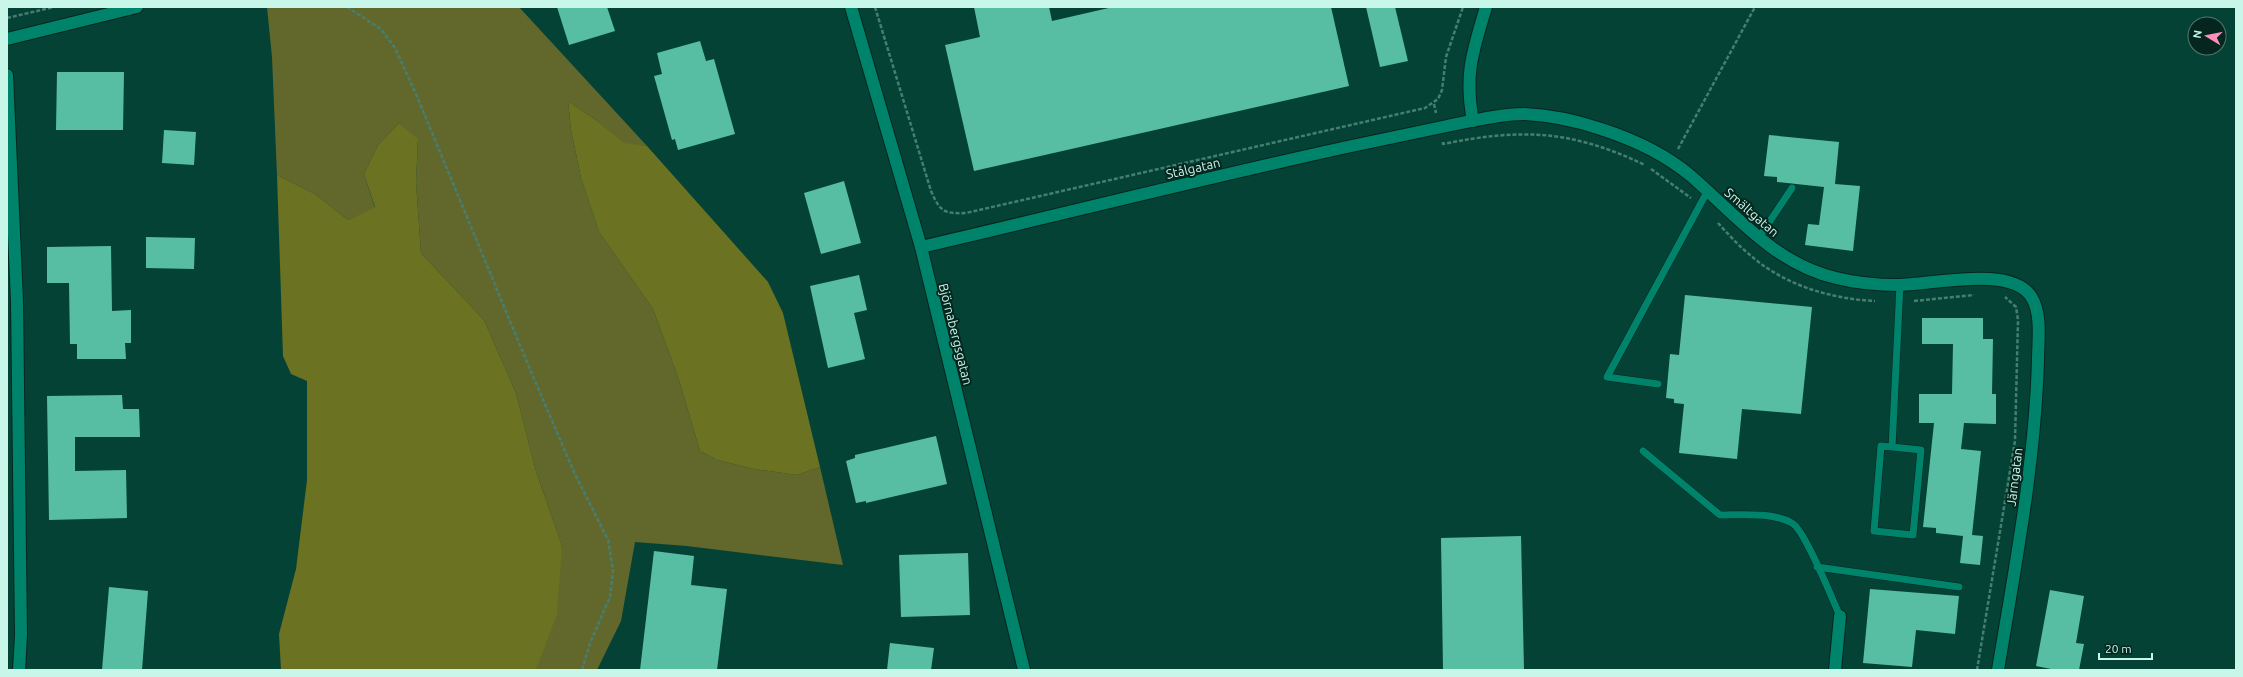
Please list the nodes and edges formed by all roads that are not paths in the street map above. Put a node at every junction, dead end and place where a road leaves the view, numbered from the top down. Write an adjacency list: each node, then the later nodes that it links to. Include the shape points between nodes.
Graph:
1 (137, 7): 4 (street)
2 (851, 7): 10 (street, Björnabergsgatan)
3 (1486, 7): 6 (street, via 1473,47 1468,75)
4 (7, 39)
5 (7, 75): 19 (street, via 17,301 21,635)
6 (1473, 121): 8 (street, Smältgatan, via 1522,114 1573,121 1602,129 1637,143 1671,162 1688,173); 10 (street, Stålgatan, via 1296,158)
7 (1792, 188): 9 (lane)
8 (1708, 192): 9 (street, Smältgatan); 13 (lane, via 1607,377)
9 (1758, 239): 11 (street, Smältgatan, via 1813,271 1837,279)
10 (921, 247): 20 (street, Björnabergsgatan)
11 (1900, 285): 12 (street, Smältgatan, via 1989,278 2004,280); 14 (lane)
12 (2026, 289): 22 (street, Järngatan, via 2034,302 2038,323 2037,403 2028,484)
13 (1658, 384)
14 (1892, 447): 14 (lane, via 1881,446 1874,531 1913,535 1921,450)
15 (1643, 451): 16 (lane, via 1720,515 1759,514 1793,523 1804,538)
16 (1817, 566): 17 (lane); 18 (lane)
17 (1959, 586)
18 (1840, 616): 21 (street)
19 (19, 670)
20 (1024, 670)
21 (1835, 670)
22 (1998, 670)

